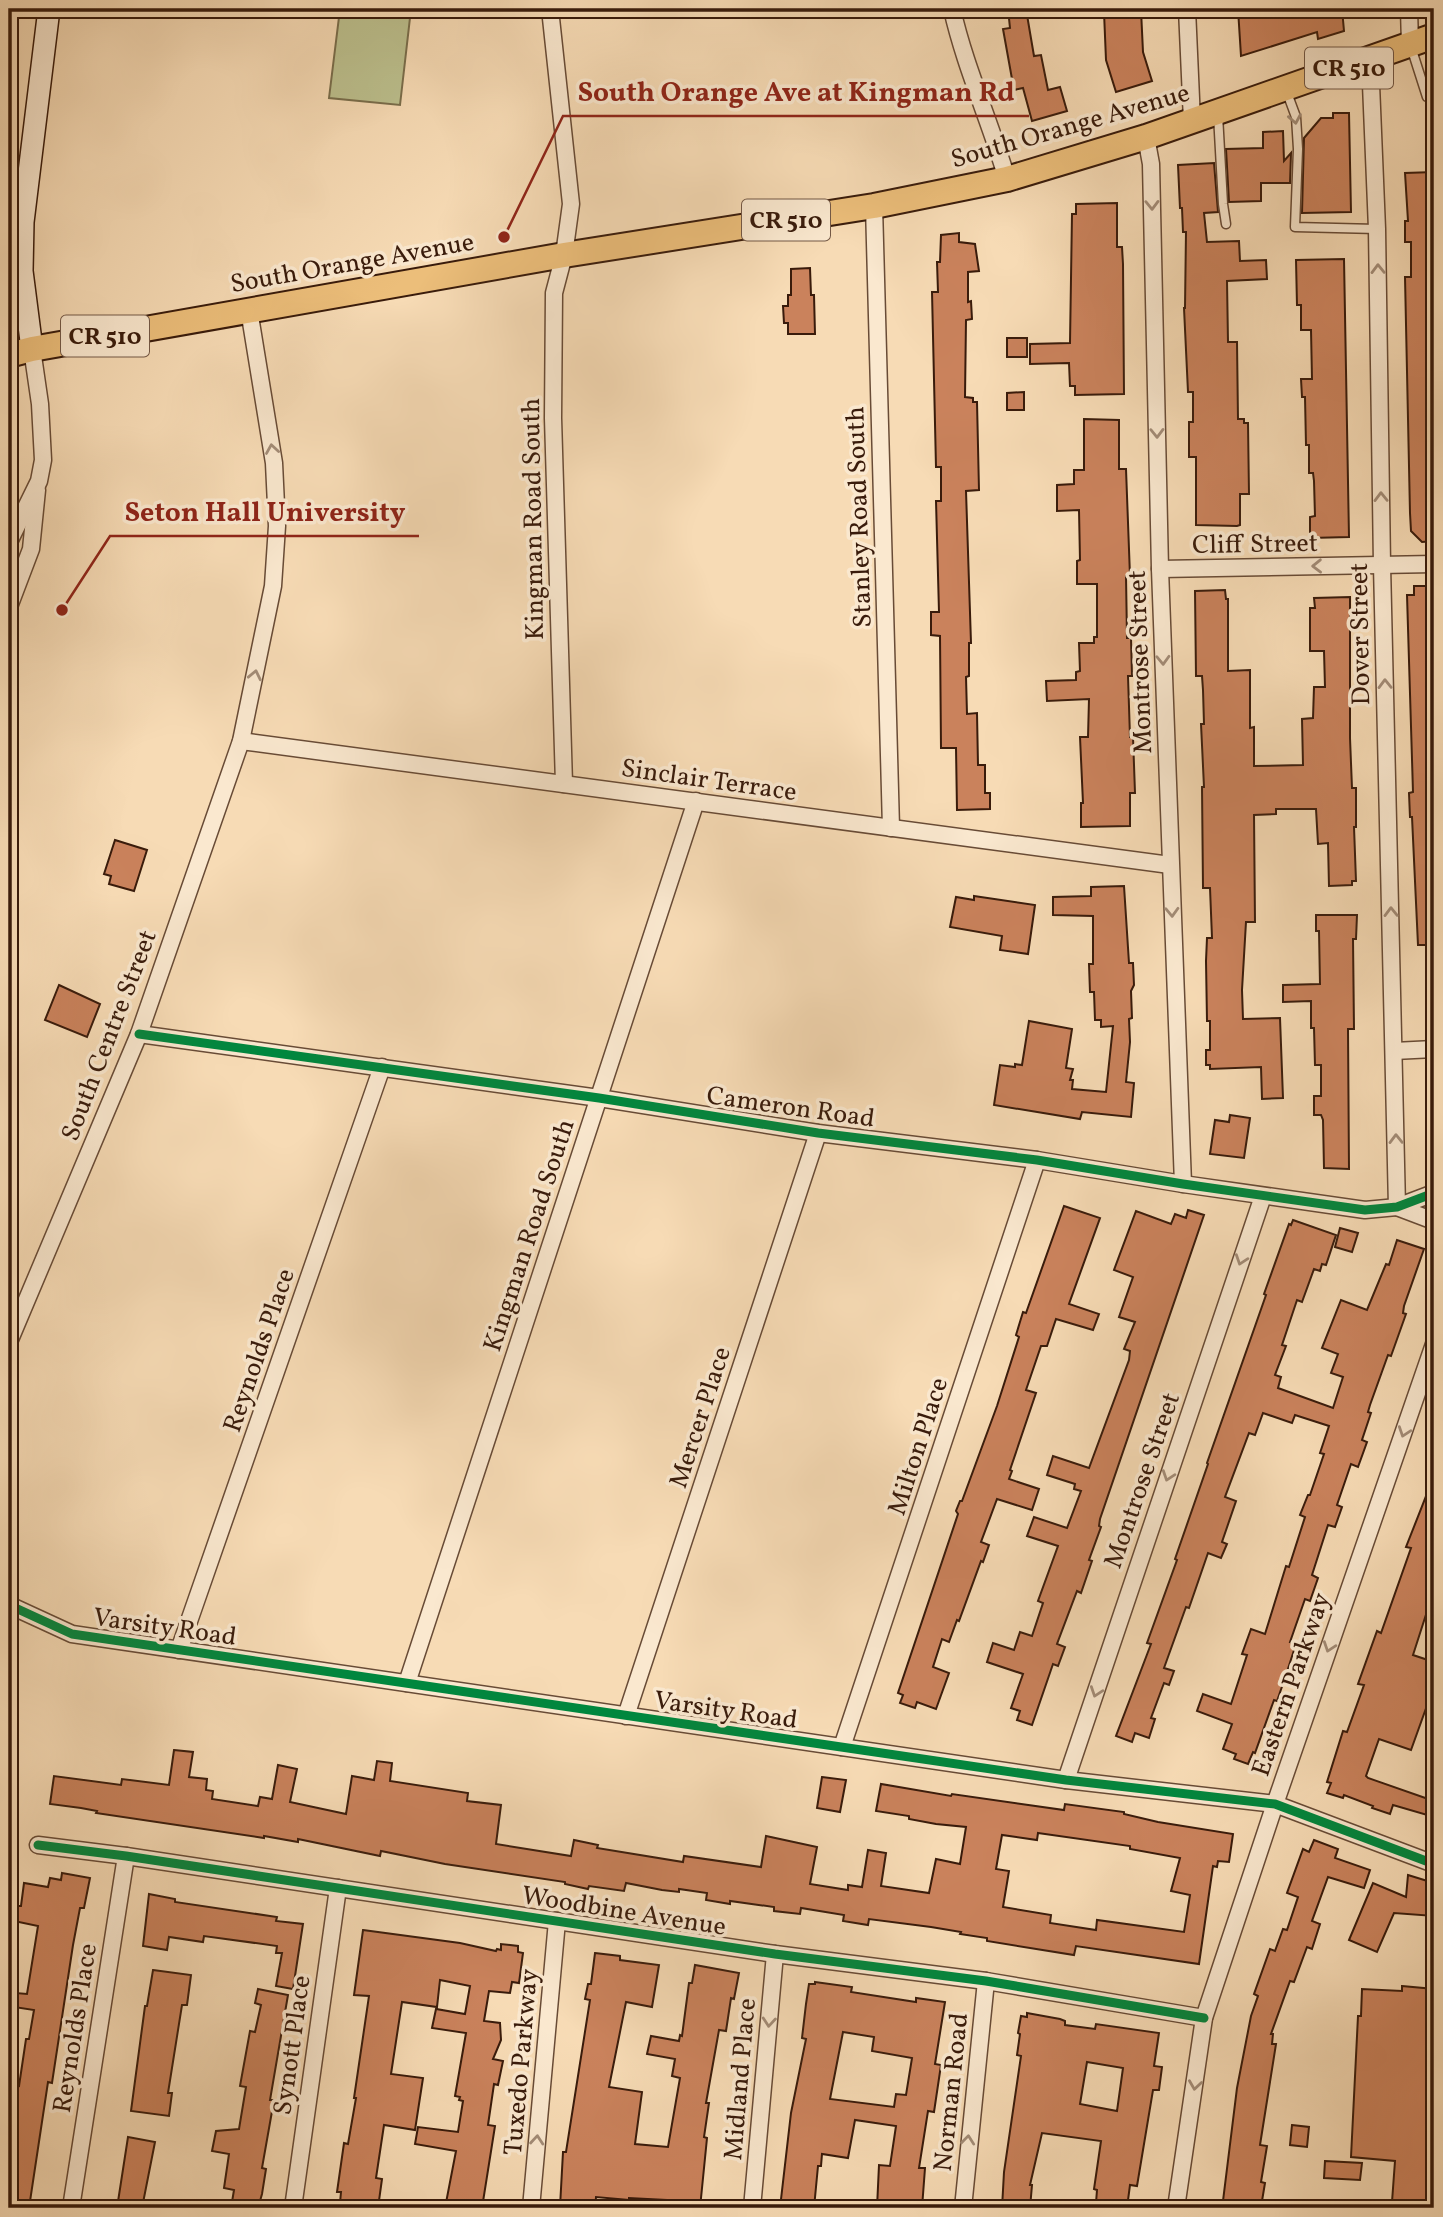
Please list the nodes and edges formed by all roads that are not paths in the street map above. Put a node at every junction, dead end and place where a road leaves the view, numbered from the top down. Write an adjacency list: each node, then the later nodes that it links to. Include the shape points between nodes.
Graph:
1 (49, 9): 19 (main road)
2 (550, 9): 18 (street, Kingman Road South, via 571,204)
3 (952, 9): 14 (street)
4 (1187, 9): 12 (street)
5 (1409, 9): 7 (street)
6 (1434, 36): 7 (main road, South Orange Avenue / CR 510)
7 (1410, 44): 8 (main road, South Orange Avenue / CR 510); 10 (lane, via 1427,97)
8 (1370, 60): 9 (main road, South Orange Avenue / CR 510); 17 (street, Dover Street)
9 (1286, 90): 11 (main road, South Orange Avenue / CR 510); 17 (lane, one-way to 17, via 1296,117 1295,227)
10 (1434, 99)
11 (1218, 112): 12 (main road, South Orange Avenue / CR 510); 16 (lane)
12 (1192, 121): 13 (main road, South Orange Avenue / CR 510)
13 (1146, 137): 14 (main road, South Orange Avenue / CR 510); 26 (street, Montrose Street, one-way to 26, via 1151,164)
14 (1007, 179): 15 (main road, South Orange Avenue / CR 510)
15 (874, 206): 18 (main road, South Orange Avenue / CR 510); 31 (street, Stanley Road South)
16 (1226, 224)
17 (1377, 229): 25 (street, Dover Street, one-way to 17)
18 (564, 254): 20 (main road, South Orange Avenue / CR 510); 29 (street, Kingman Road South, via 554,293 553,418)
19 (15, 257): 21 (main road, via 26,313)
20 (249, 310): 21 (main road, South Orange Avenue / CR 510); 28 (street, South Centre Street, one-way to 20, via 273,586 277,526 274,463)
21 (21, 352): 22 (street, via 43,438)
22 (38, 481): 23 (street); 27 (street, via 31,549)
23 (9, 542)
24 (1434, 564): 25 (street, Cliff Street)
25 (1382, 565): 26 (street, Cliff Street, one-way to 26); 35 (street, Dover Street, one-way to 25)
26 (1160, 569): 32 (street, Montrose Street, one-way to 32)
27 (9, 607)
28 (241, 741): 29 (street, Sinclair Terrace); 33 (street, South Centre Street)
29 (564, 784): 30 (street, Sinclair Terrace)
30 (696, 801): 31 (street, Sinclair Terrace); 37 (street, Kingman Road South)
31 (891, 828): 32 (street, Sinclair Terrace)
32 (1170, 864): 40 (street, Montrose Street, one-way to 40)
33 (139, 1034): 36 (street, Cameron Road); 45 (street, South Centre Street)
34 (1434, 1049): 35 (street)
35 (1394, 1051): 43 (street, Dover Street, one-way to 35)
36 (382, 1067): 37 (street, Cameron Road); 48 (street, Reynolds Place)
37 (599, 1098): 38 (street, Cameron Road); 49 (street, Kingman Road South)
38 (818, 1133): 39 (street, Cameron Road); 50 (street, Mercer Place)
39 (1037, 1160): 40 (street, Cameron Road); 51 (street, Milton Place)
40 (1183, 1184): 42 (street, Cameron Road)
41 (1434, 1193): 43 (street, Cameron Road)
42 (1263, 1196): 43 (street, Cameron Road, via 1365,1210); 53 (street, Montrose Street, one-way to 53)
43 (1397, 1207): 44 (street, Cameron Road)
44 (1434, 1222)
45 (9, 1342)
46 (1434, 1345): 55 (street, Eastern Parkway, one-way to 55)
47 (9, 1605): 48 (street, Varsity Road, via 72,1634)
48 (179, 1650): 49 (street, Varsity Road)
49 (408, 1683): 50 (street, Varsity Road)
50 (626, 1716): 51 (street, Varsity Road)
51 (842, 1748): 53 (street, Varsity Road)
52 (9, 1767): 54 (lane)
53 (1066, 1780): 55 (street, Varsity Road)
54 (9, 1788)
55 (1275, 1804): 58 (street, Varsity Road); 63 (street, Eastern Parkway)
56 (38, 1845): 57 (street, Woodbine Avenue)
57 (126, 1856): 59 (street, Woodbine Avenue); 64 (street, Reynolds Place)
58 (1434, 1864)
59 (338, 1888): 60 (street, Woodbine Avenue); 65 (street, Synott Place)
60 (557, 1921): 61 (street, Woodbine Avenue); 66 (street, Tuxedo Parkway, one-way to 60)
61 (775, 1954): 62 (street, Woodbine Avenue); 67 (street, Midland Place, one-way to 67)
62 (986, 1981): 63 (street, Woodbine Avenue); 68 (street, Norman Road, one-way to 62)
63 (1204, 2018): 69 (street, Eastern Parkway, one-way to 69)
64 (71, 2208)
65 (293, 2208)
66 (531, 2208)
67 (752, 2208)
68 (962, 2208)
69 (1176, 2208)

